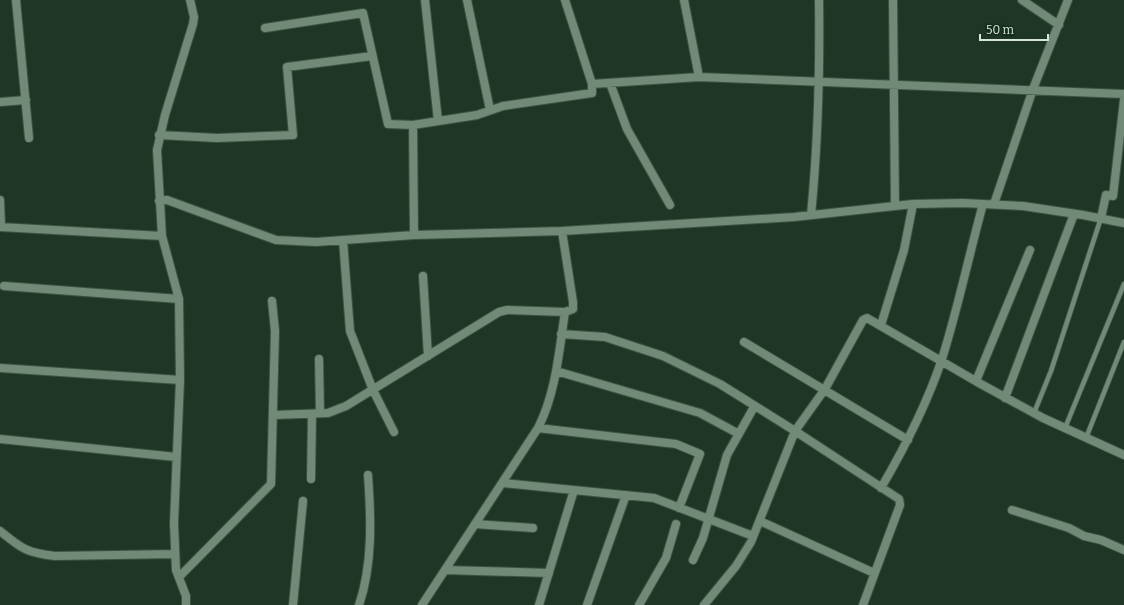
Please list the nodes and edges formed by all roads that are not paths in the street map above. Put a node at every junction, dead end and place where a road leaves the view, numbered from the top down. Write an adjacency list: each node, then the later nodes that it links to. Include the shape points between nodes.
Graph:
1 (16, 0): 21 (street)
2 (190, 0): 27 (street, via 193,24)
3 (425, 0): 25 (street)
4 (467, 0): 24 (street)
5 (565, 0): 17 (street)
6 (684, 0): 14 (street)
7 (819, 0): 15 (street)
8 (894, 0): 18 (street)
9 (1022, 0): 11 (street)
10 (1068, 0): 11 (street)
11 (1059, 25): 19 (street)
12 (265, 28): 13 (street, via 363,13)
13 (372, 56): 26 (street, via 388,124); 27 (street, via 287,67 294,135 217,138)
14 (699, 77): 15 (street); 16 (street)
15 (820, 82): 18 (street); 37 (street)
16 (610, 83): 17 (street); 34 (street, via 627,130)
17 (592, 84): 24 (street, via 592,93)
18 (895, 85): 19 (street); 35 (street)
19 (1033, 89): 20 (street); 33 (street)
20 (1124, 94)
21 (26, 100): 23 (street); 28 (street)
22 (1124, 100): 38 (street, via 1113,196 1106,195)
23 (0, 102)
24 (490, 110): 25 (street, via 477,115)
25 (438, 121): 26 (street)
26 (413, 125): 42 (street)
27 (159, 135): 30 (street)
28 (29, 138)
29 (0, 200): 40 (street)
30 (159, 201): 43 (street); 44 (street, via 167,200 276,240)
31 (913, 204): 32 (street); 35 (street); 52 (street, via 904,250)
32 (983, 204): 33 (street); 58 (street)
33 (994, 204): 36 (street)
34 (670, 205)
35 (895, 206): 37 (street)
36 (1074, 214): 38 (street); 65 (street)
37 (811, 215): 41 (street)
38 (1101, 218): 39 (street); 67 (lane, via 1051,371)
39 (1124, 223)
40 (1, 227): 43 (street)
41 (562, 231): 42 (street); 51 (street, via 573,306 571,311)
42 (414, 235): 44 (street)
43 (162, 236): 49 (street)
44 (343, 240): 64 (street, via 350,331)
45 (1030, 250): 62 (street)
46 (423, 276): 56 (street)
47 (1124, 284): 71 (lane)
48 (4, 286): 49 (street)
49 (179, 299): 61 (street)
50 (272, 301): 69 (street, via 275,330)
51 (565, 312): 53 (street); 56 (street, via 499,312)
52 (881, 325): 58 (street); 63 (street, via 867,318 863,320)
53 (561, 334): 60 (street); 66 (street, via 605,337 663,356 720,384)
54 (744, 342): 63 (street)
55 (1124, 342): 75 (lane)
56 (428, 356): 64 (street)
57 (319, 358): 68 (street)
58 (941, 360): 62 (street); 77 (street)
59 (0, 368): 61 (street)
60 (556, 371): 70 (street, via 545,415); 74 (street, via 700,413)
61 (180, 380): 79 (street)
62 (976, 381): 65 (street)
63 (825, 389): 72 (street); 77 (street)
64 (374, 390): 68 (street, via 346,406 328,413); 73 (street)
65 (1006, 398): 67 (street)
66 (754, 407): 72 (street); 74 (street)
67 (1034, 413): 71 (street)
68 (316, 414): 69 (street); 81 (street)
69 (274, 415): 102 (street, via 271,484)
70 (538, 428): 82 (street); 87 (street, via 676,444 700,454)
71 (1065, 428): 75 (street)
72 (795, 430): 83 (street); 90 (street)
73 (394, 432)
74 (739, 434): 89 (street, via 727,455)
75 (1086, 438): 78 (street)
76 (0, 439): 79 (street)
77 (908, 440): 83 (street)
78 (1124, 455)
79 (176, 457): 97 (street)
80 (368, 475): 105 (street, via 371,521)
81 (311, 479)
82 (503, 482): 84 (street); 91 (street)
83 (881, 488): 101 (street, via 901,501)
84 (574, 490): 85 (street); 100 (street)
85 (626, 495): 87 (street, via 654,498); 108 (street)
86 (303, 501): 104 (street)
87 (679, 508): 89 (street)
88 (1012, 510): 96 (street, via 1069,528)
89 (709, 519): 95 (street); 98 (street)
90 (760, 521): 95 (street); 101 (street)
91 (475, 524): 93 (street); 99 (street)
92 (676, 524): 109 (street, via 666,558)
93 (533, 528)
94 (0, 531): 97 (street, via 22,549 35,554)
95 (753, 536): 110 (street, via 736,566)
96 (1124, 550)
97 (175, 554): 102 (street)
98 (694, 560)
99 (445, 570): 100 (street); 106 (street)
100 (549, 573): 107 (street)
101 (874, 573): 111 (street)
102 (179, 577): 103 (street, via 186,596)
103 (186, 605)
104 (293, 605)
105 (359, 605)
106 (422, 605)
107 (539, 605)
108 (587, 605)
109 (639, 605)
110 (704, 605)
111 (863, 605)

